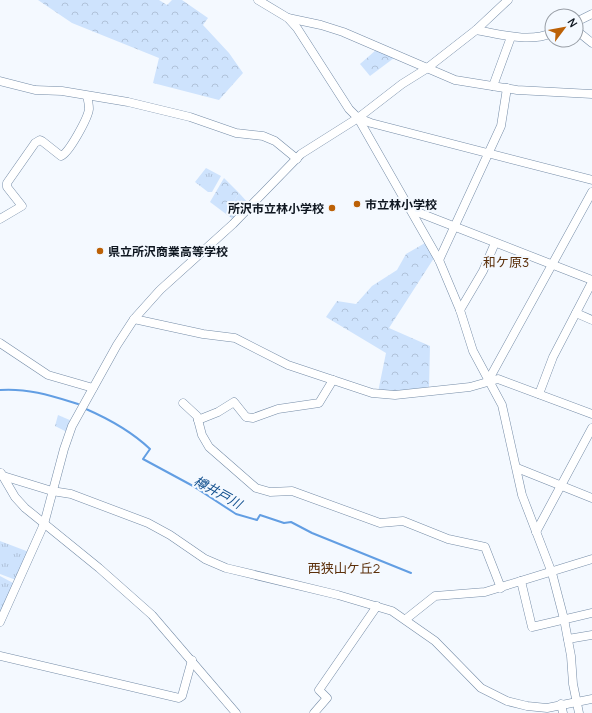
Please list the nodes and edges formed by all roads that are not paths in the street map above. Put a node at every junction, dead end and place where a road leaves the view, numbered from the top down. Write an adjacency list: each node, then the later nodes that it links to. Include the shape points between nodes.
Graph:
1 (258, 0): 3 (street)
2 (508, 0): 4 (street)
3 (288, 18): 9 (street, via 343,32); 15 (street, via 349,109)
4 (476, 30): 6 (street); 9 (street)
5 (584, 36): 8 (street)
6 (511, 37): 7 (street); 11 (street)
7 (544, 37)
8 (592, 43)
9 (426, 69): 11 (street, via 455,80); 15 (street)
10 (0, 81): 14 (street, via 28,89 62,91)
11 (493, 86): 12 (street)
12 (506, 88): 13 (street, via 541,93); 16 (street, via 501,126)
13 (591, 91)
14 (87, 96): 17 (street, via 128,102 190,117 236,133 263,136 275,141); 21 (street, via 89,110 67,153 61,156 42,141 36,142 7,183 7,187 22,206)
15 (358, 118): 16 (street); 17 (street); 20 (street)
16 (487, 153): 18 (street); 22 (street)
17 (296, 159): 29 (street, via 233,224 160,290)
18 (592, 180)
19 (592, 192): 25 (street)
20 (412, 210): 22 (street); 24 (street)
21 (0, 219)
22 (454, 226): 23 (street); 24 (street)
23 (495, 242): 25 (street); 27 (street, via 483,271)
24 (439, 260): 27 (street)
25 (553, 265): 26 (street); 33 (street)
26 (592, 281): 28 (street)
27 (460, 310): 33 (street, via 473,351)
28 (576, 313): 30 (street); 35 (street, via 553,357)
29 (134, 319): 32 (street, via 235,338 288,365); 34 (street)
30 (592, 320)
31 (0, 343): 34 (street, via 48,375)
32 (333, 380): 33 (street, via 372,393 395,396 470,387); 38 (street, via 319,403 278,409 253,418 246,417 234,402)
33 (488, 381): 35 (street, via 498,379); 40 (street, via 502,405)
34 (93, 388): 43 (street, via 72,426)
35 (538, 394): 37 (street)
36 (183, 403): 38 (street)
37 (592, 414)
38 (198, 420): 50 (street, via 209,447 256,488 270,492 292,492 380,523 403,521 448,539 485,547)
39 (592, 428): 42 (street)
40 (517, 468): 42 (street); 46 (street, via 522,495)
41 (1, 474): 43 (street); 45 (street, via 15,497)
42 (561, 485): 44 (street); 46 (street)
43 (52, 491): 45 (street); 51 (street, via 71,494 148,523 205,559 226,568)
44 (592, 498)
45 (44, 524): 55 (street); 59 (street, via 135,598)
46 (536, 532): 48 (street)
47 (592, 559): 48 (street)
48 (552, 573): 49 (street); 53 (street)
49 (522, 581): 50 (street); 53 (street, via 532,627)
50 (501, 588): 54 (street, via 485,592 434,596)
51 (376, 606): 54 (street, via 392,611); 64 (street, via 319,690 327,698)
52 (592, 613): 53 (street)
53 (564, 619): 57 (street)
54 (406, 620): 62 (street, via 435,641 471,680 493,695 527,706 547,708)
55 (0, 622)
56 (592, 635): 57 (street)
57 (568, 639): 61 (street)
58 (0, 656): 59 (street, via 178,698 182,696)
59 (192, 660): 63 (street)
60 (592, 699): 61 (street)
61 (576, 701): 62 (street); 66 (street)
62 (561, 704): 65 (street)
63 (236, 713)
64 (314, 713)
65 (564, 713)
66 (579, 713)

